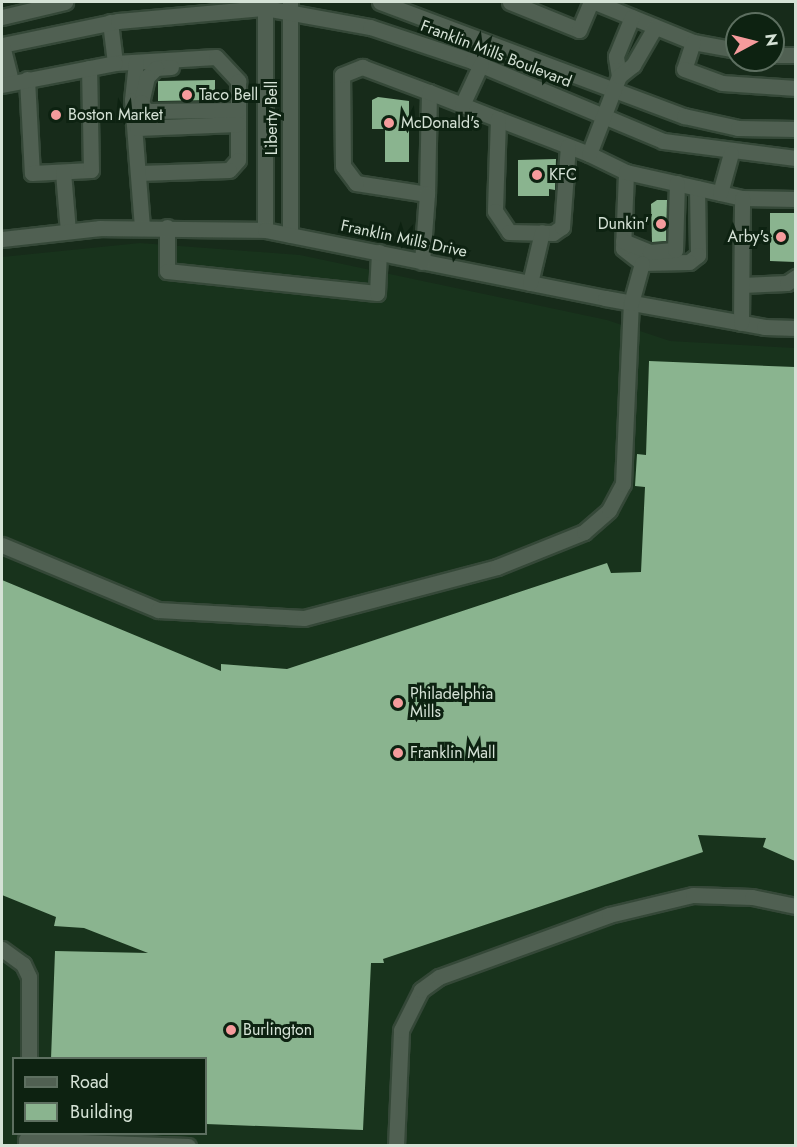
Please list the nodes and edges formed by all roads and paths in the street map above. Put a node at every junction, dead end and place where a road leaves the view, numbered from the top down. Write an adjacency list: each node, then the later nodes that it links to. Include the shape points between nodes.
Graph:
1 (65, 2): 8 (street)
2 (380, 2): 20 (street, Franklin Mills Boulevard)
3 (510, 2): 4 (street, via 579,30)
4 (593, 2): 7 (street)
5 (265, 5): 6 (street, Franklin Mills Boulevard); 9 (street, Franklin Mills Boulevard); 45 (street, Liberty Bell)
6 (290, 7): 17 (street, Franklin Mills Boulevard, via 370,27); 48 (street, Liberty Bell)
7 (632, 16): 10 (street); 20 (street, via 616,56)
8 (2, 17)
9 (110, 22): 12 (street, Franklin Mills Boulevard); 15 (street)
10 (655, 27): 11 (street); 20 (street, via 633,65)
11 (693, 42): 13 (street); 22 (street, via 684,69 722,83)
12 (2, 45): 21 (street)
13 (725, 48)
14 (136, 62): 15 (street); 16 (street, via 216,57); 28 (street, via 132,100)
15 (116, 63): 18 (street)
16 (228, 64): 26 (street, via 238,81); 26 (street, via 156,68 147,77 141,102 155,114)
17 (480, 64): 24 (street); 25 (street, Franklin Mills Boulevard)
18 (89, 68): 19 (street); 34 (street, via 91,170)
19 (27, 79): 21 (street); 34 (street, via 32,174)
20 (616, 82): 25 (street); 29 (street, Franklin Mills Boulevard, via 684,116 738,128)
21 (6, 83)
22 (795, 88)
23 (429, 92): 24 (street); 40 (street); 40 (street, via 362,67 342,75 343,166 356,183)
24 (462, 105): 27 (street)
25 (603, 116): 31 (street, Franklin Mills Boulevard, via 663,141); 32 (street)
26 (238, 117): 28 (street); 36 (street, via 238,160 229,170)
27 (498, 119): 30 (street); 47 (street, via 499,224 508,232)
28 (137, 128): 36 (street)
29 (795, 129)
30 (568, 146): 32 (street); 47 (street, via 566,218 553,232)
31 (731, 153): 33 (street, Franklin Mills Boulevard); 39 (street)
32 (589, 154): 35 (street)
33 (795, 158)
34 (63, 172): 46 (street)
35 (626, 172): 37 (street); 50 (street)
36 (139, 173): 43 (street)
37 (677, 183): 38 (street); 50 (street, via 675,250 650,252)
38 (697, 188): 39 (street); 53 (street, via 698,255 689,262)
39 (720, 193): 41 (street)
40 (427, 194): 52 (street)
41 (742, 198): 42 (street); 56 (street)
42 (795, 199)
43 (142, 227): 44 (street, Franklin Mills Drive); 46 (street, Franklin Mills Drive)
44 (166, 227): 45 (street, Franklin Mills Drive); 51 (street, via 167,271 377,292)
45 (265, 230): 48 (street, Franklin Mills Drive)
46 (68, 231): 49 (street, Franklin Mills Drive)
47 (542, 232): 55 (street)
48 (290, 235): 51 (street, Franklin Mills Drive)
49 (2, 239)
50 (623, 241): 53 (street, via 623,249)
51 (379, 252): 52 (street, Franklin Mills Drive)
52 (422, 261): 55 (street, Franklin Mills Drive)
53 (642, 263): 57 (street)
54 (795, 277): 56 (street, via 787,283)
55 (530, 283): 57 (street, Franklin Mills Drive)
56 (742, 285): 58 (street)
57 (631, 303): 58 (street, Franklin Mills Drive); 60 (street, via 623,484 609,510 584,532 497,567 324,616 284,618 158,610)
58 (741, 323): 59 (street, Franklin Mills Drive)
59 (795, 327)
60 (2, 545)
61 (795, 906): 66 (street, via 752,897 693,895 609,915 439,977 422,990 401,1030)
62 (2, 949): 63 (street, via 23,964 29,977)
63 (29, 1057)
64 (26, 1140): 65 (street)
65 (188, 1146)
66 (396, 1146)

